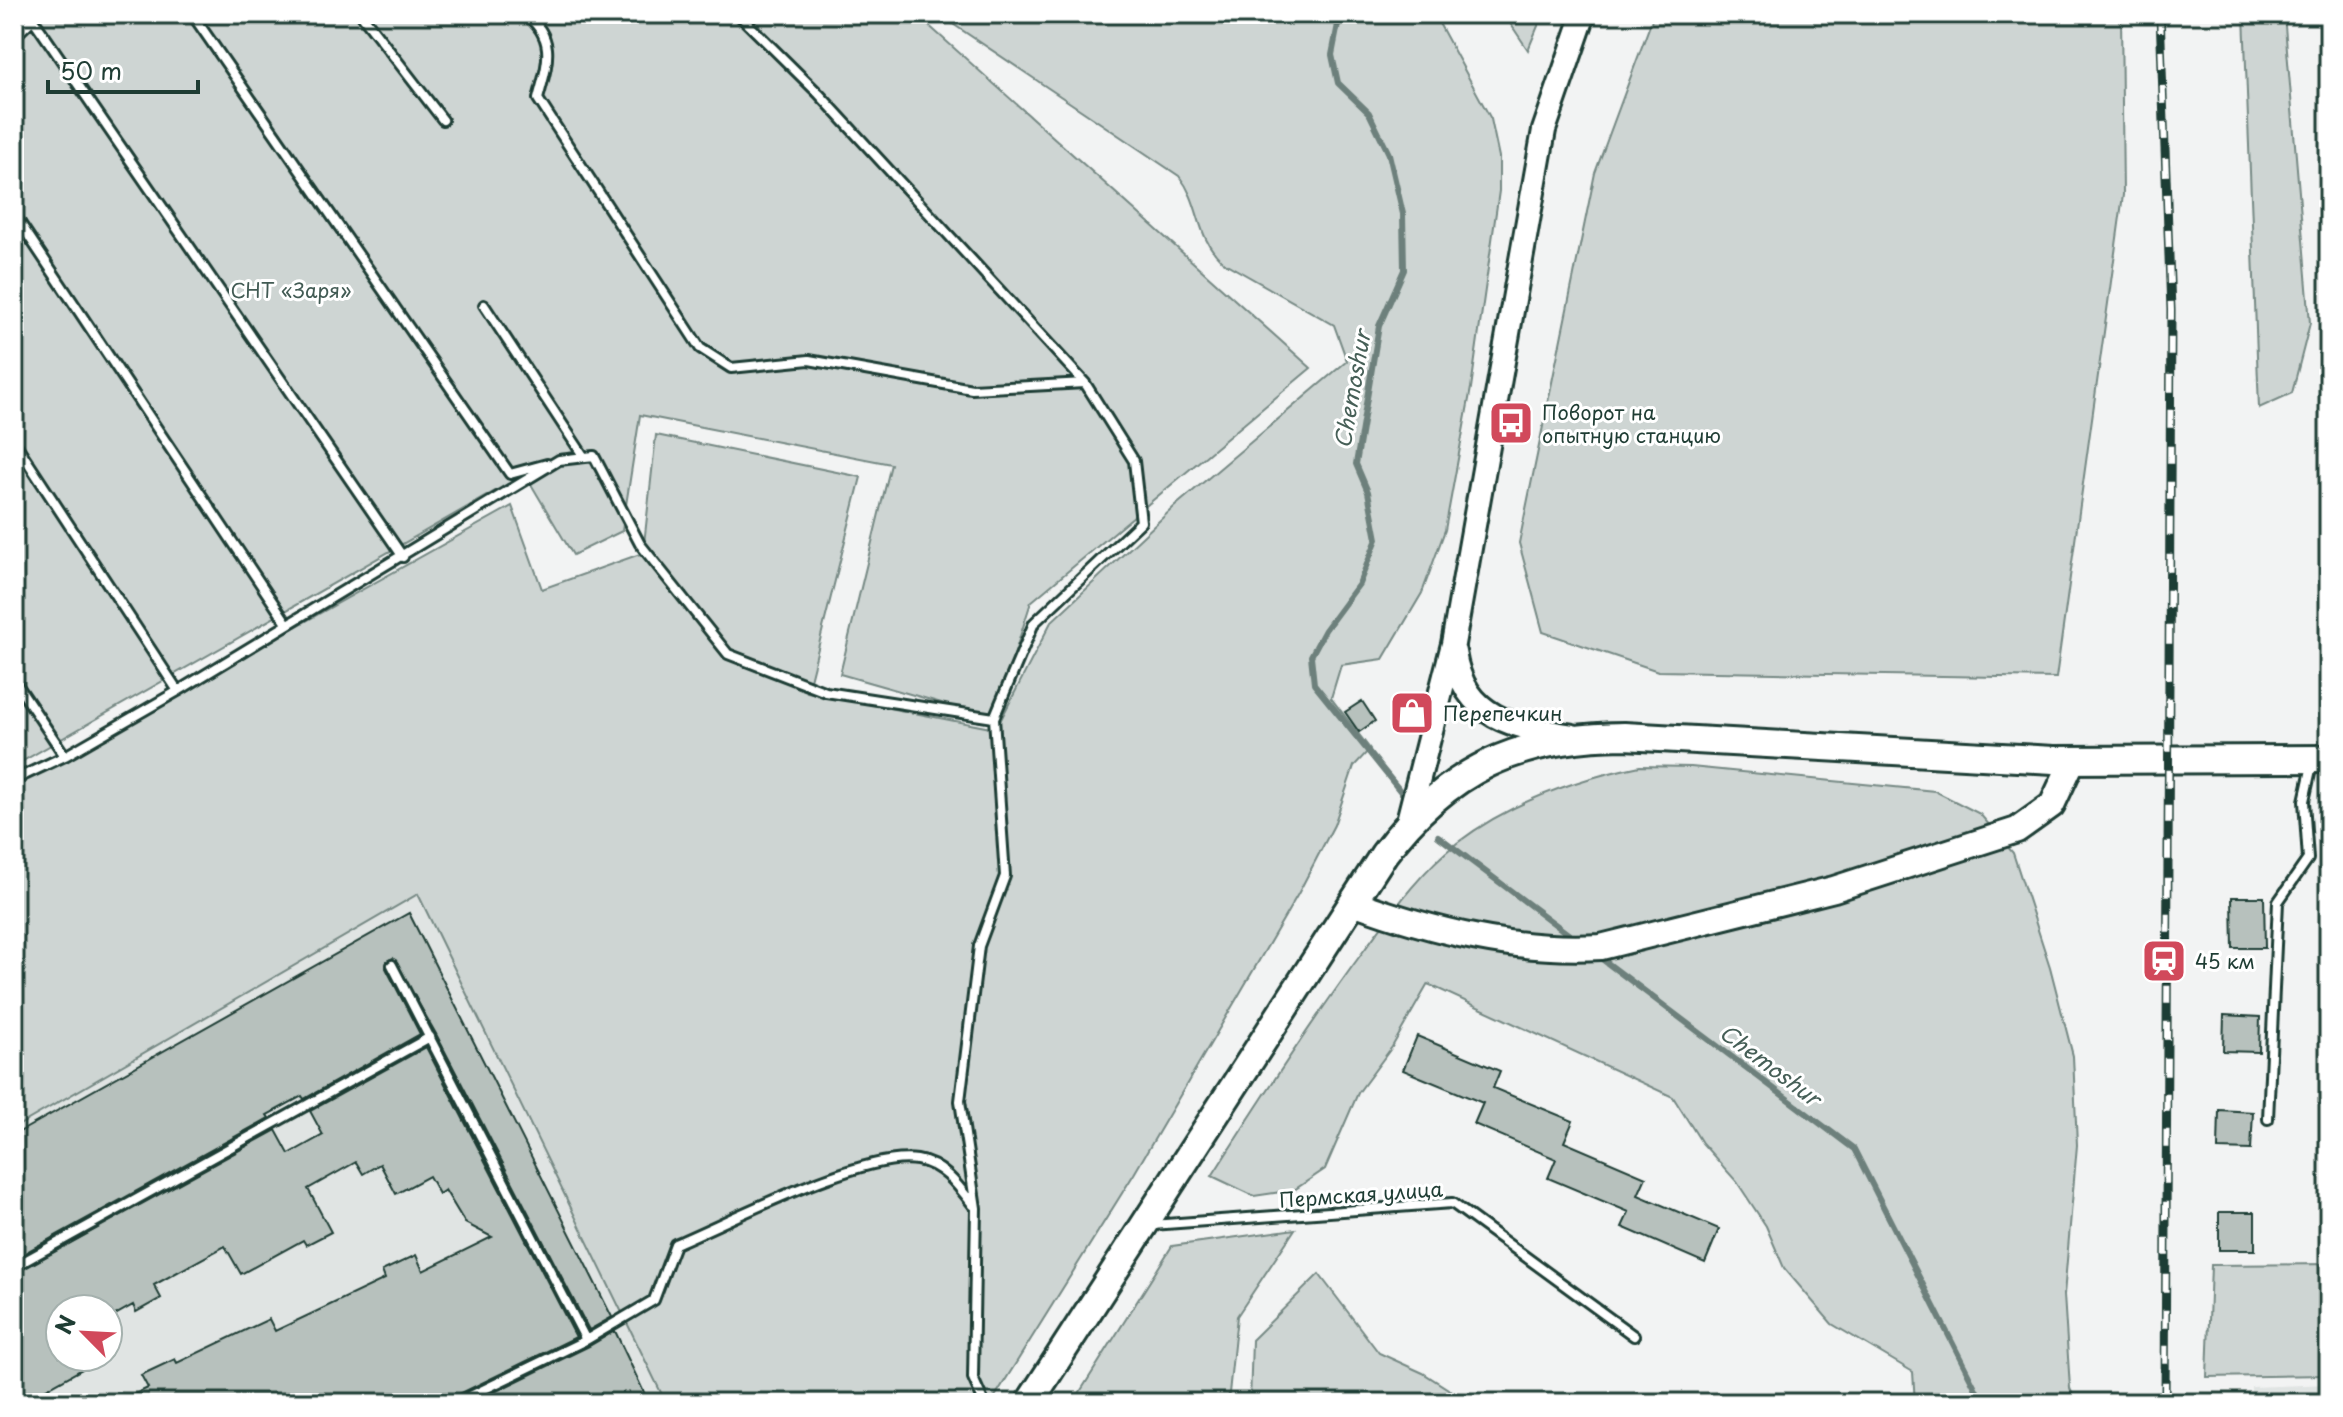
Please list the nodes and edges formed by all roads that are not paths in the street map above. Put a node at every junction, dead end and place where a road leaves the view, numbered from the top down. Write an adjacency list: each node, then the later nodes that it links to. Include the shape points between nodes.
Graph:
1 (192, 14): 13 (lane, via 510,474)
2 (361, 14): 7 (lane)
3 (525, 14): 10 (lane, via 537,24 550,51 538,99 700,348 731,368 809,360 972,389)
4 (738, 14): 10 (lane, via 819,94)
5 (1584, 14): 16 (street, via 1544,130)
6 (14, 37): 14 (lane, via 33,19)
7 (443, 120)
8 (14, 214): 15 (lane)
9 (484, 305): 12 (lane)
10 (1085, 383): 19 (lane, via 1134,461 1141,522 1034,623)
11 (14, 441): 18 (lane)
12 (584, 457): 13 (lane); 19 (lane, via 594,456 640,544 728,654 826,692)
13 (559, 460): 14 (lane)
14 (403, 557): 15 (lane)
15 (286, 622): 18 (lane)
16 (1453, 644): 20 (street, via 1465,691 1481,708 1528,729); 25 (street)
17 (14, 680): 21 (lane)
18 (178, 691): 21 (lane)
19 (994, 718): 30 (lane, via 1005,876 979,946 960,1101)
20 (1574, 737): 22 (main road); 25 (main road, via 1516,750 1474,769)
21 (65, 756): 24 (lane)
22 (2073, 760): 23 (main road); 26 (main road, via 2052,805 2017,830 1834,889 1601,947 1570,949 1477,937 1416,925)
23 (2324, 763): 29 (lane, via 2304,801 2308,859 2278,902)
24 (14, 780)
25 (1408, 821): 26 (main road)
26 (1353, 902): 31 (main road)
27 (392, 965): 28 (lane)
28 (430, 1037): 32 (lane); 34 (lane)
29 (2268, 1119)
30 (976, 1208): 34 (lane, via 951,1175 918,1160 867,1163 675,1244 654,1300); 36 (lane, via 973,1378)
31 (1143, 1225): 33 (lane, Пермская улица, via 1452,1203); 37 (main road)
32 (14, 1267)
33 (1634, 1336)
34 (586, 1340): 35 (lane)
35 (456, 1403)
36 (984, 1403)
37 (1029, 1403)

